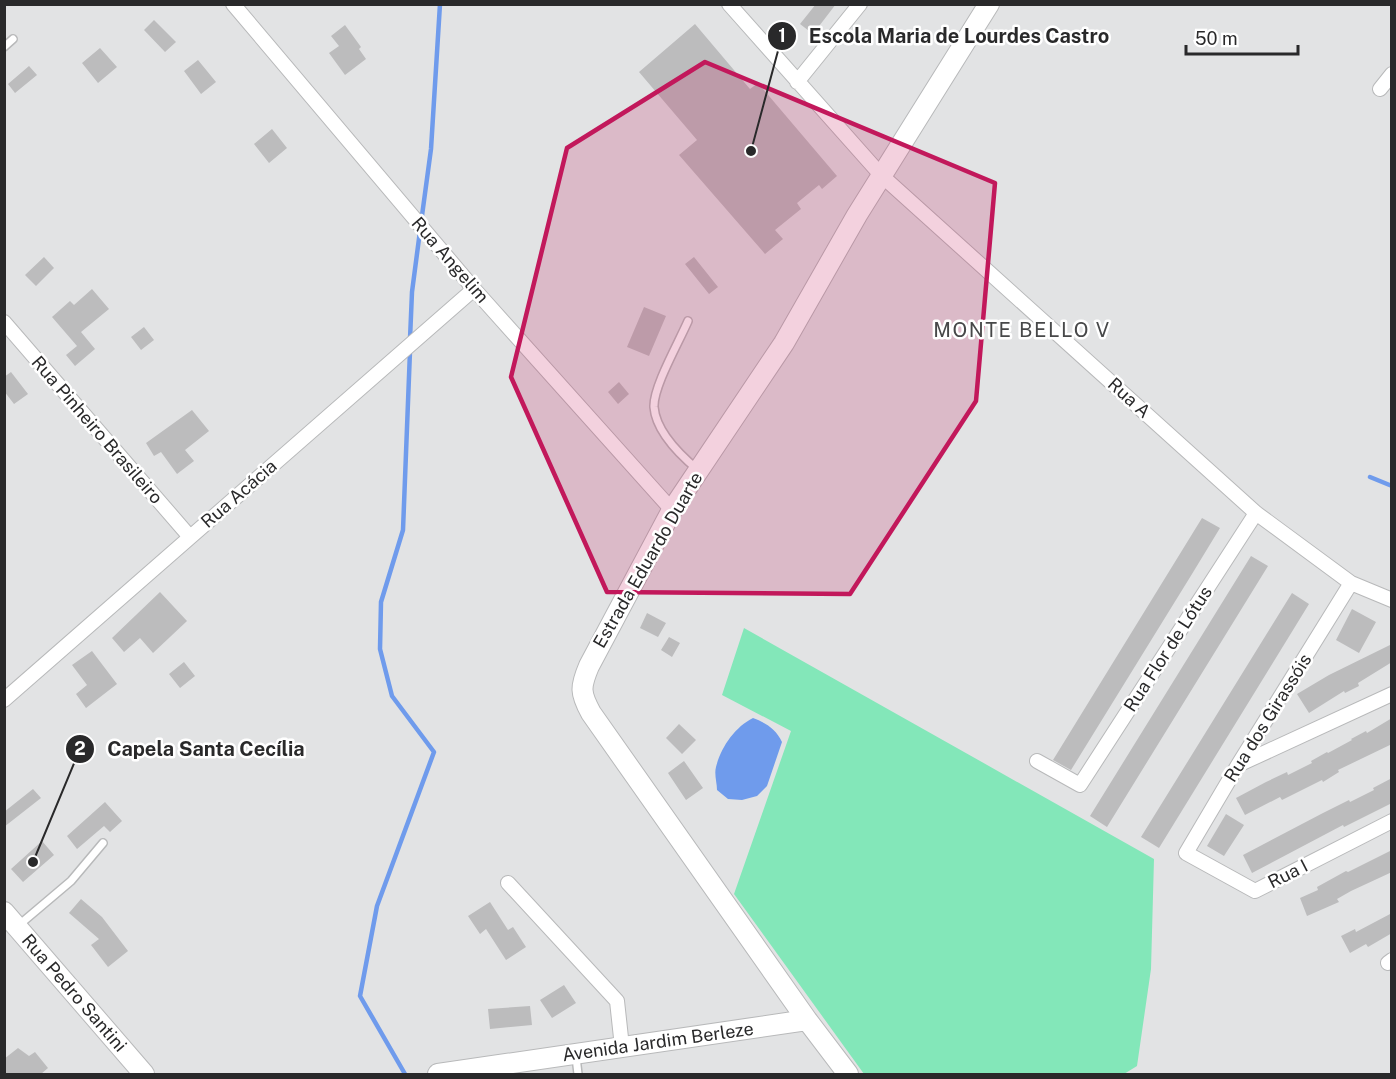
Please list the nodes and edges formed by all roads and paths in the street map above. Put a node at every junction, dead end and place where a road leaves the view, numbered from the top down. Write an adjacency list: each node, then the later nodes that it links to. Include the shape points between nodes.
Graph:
1 (233, 4): 11 (street, Rua Angelim)
2 (729, 4): 8 (street, Rua A)
3 (860, 4): 8 (street)
4 (989, 4): 10 (street, Estrada Eduardo Duarte)
5 (13, 39): 6 (lane)
6 (4, 47)
7 (1392, 74): 9 (street)
8 (797, 82): 10 (street, Rua A)
9 (1380, 89)
10 (881, 175): 14 (street, Estrada Eduardo Duarte, via 784,343); 16 (street, Rua A)
11 (474, 289): 15 (street, Rua Angelim); 17 (street, Rua Acácia)
12 (688, 321): 14 (lane, via 654,406 663,433)
13 (4, 322): 17 (street, Rua Pinheiro Brasileiro)
14 (699, 471): 15 (street, Estrada Eduardo Duarte)
15 (672, 510): 30 (street, Estrada Eduardo Duarte, via 589,666 581,684 583,698)
16 (1256, 513): 18 (street, Rua A); 22 (street, Rua Flor de Lótus, via 1080,786)
17 (190, 537): 21 (street, Rua Acácia)
18 (1351, 583): 19 (street, Rua A); 23 (street, Rua dos Girassóis)
19 (1392, 600)
20 (1392, 694): 23 (street)
21 (4, 699)
22 (1037, 761)
23 (1238, 765): 26 (street, Rua dos Girassóis)
24 (1392, 821): 26 (street, Rua I, via 1255,891)
25 (103, 843): 29 (lane, via 71,881)
26 (1186, 854)
27 (508, 883): 31 (street, via 617,1001)
28 (4, 912): 29 (street, Rua Pedro Santini)
29 (18, 927): 34 (street, Rua Pedro Santini)
30 (807, 1020): 31 (street, Avenida Jardim Berleze); 37 (street, Estrada Eduardo Duarte)
31 (622, 1047): 32 (street, Avenida Jardim Berleze)
32 (575, 1054): 33 (street, Avenida Jardim Berleze); 36 (lane)
33 (474, 1072): 35 (street, Avenida Jardim Berleze)
34 (144, 1074)
35 (438, 1074)
36 (578, 1074)
37 (848, 1074)

